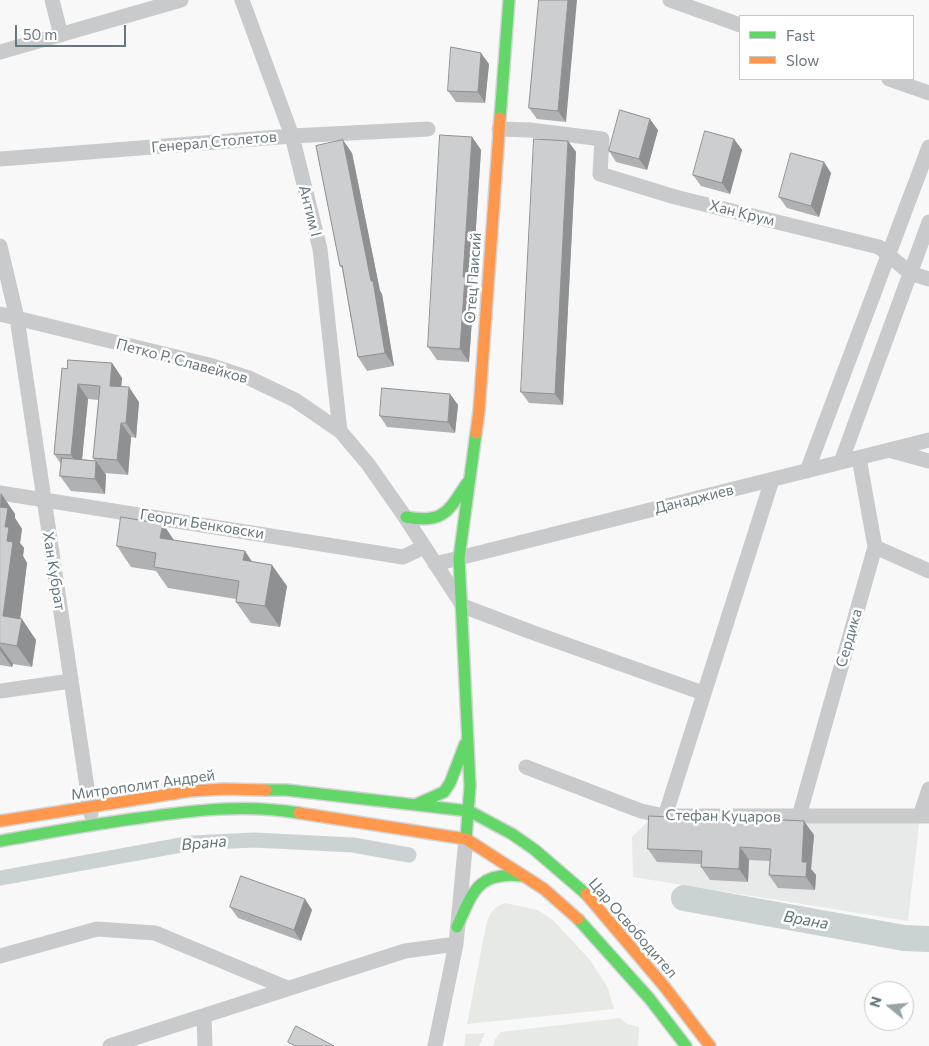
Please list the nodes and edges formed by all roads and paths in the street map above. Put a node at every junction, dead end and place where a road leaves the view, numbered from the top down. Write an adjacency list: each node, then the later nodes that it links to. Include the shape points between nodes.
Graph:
1 (52, 0): 7 (street)
2 (181, 0): 7 (street)
3 (242, 0): 13 (street, Антим I)
4 (509, 0): 12 (main road, Отец Паисий)
5 (670, 0): 6 (street)
6 (739, 25)
7 (60, 35): 8 (street)
8 (0, 52)
9 (892, 80): 10 (street)
10 (929, 93)
11 (428, 128): 13 (street, Генерал Столетов)
12 (499, 129): 18 (street, Хан Крум, via 602,139 600,174 675,197 879,246); 30 (main road, Отец Паисий)
13 (292, 136): 15 (street, Генерал Столетов); 23 (street, Антим I, via 320,250)
14 (929, 147): 18 (street)
15 (0, 159)
16 (929, 222): 19 (street)
17 (0, 246): 22 (street, Хан Кубрат)
18 (888, 256): 19 (street, Хан Крум); 29 (street)
19 (910, 273): 20 (street); 28 (street)
20 (929, 279)
21 (0, 314): 22 (street, Петко Р. Славейков)
22 (17, 318): 23 (street, Петко Р. Славейков, via 213,366 249,378 295,400); 33 (street, Хан Кубрат)
23 (340, 431): 34 (street, Петко Р. Славейков)
24 (929, 440): 25 (street, Данаджиев)
25 (889, 450): 26 (street, Данаджиев); 27 (street)
26 (859, 458): 28 (street, Данаджиев); 36 (street, Сердика)
27 (929, 460)
28 (841, 462): 29 (street, Данаджиев)
29 (807, 471): 31 (street, Данаджиев)
30 (470, 479): 34 (main road, via 452,506 440,516 427,520); 37 (main road, Отец Паисий)
31 (772, 480): 37 (street, Данаджиев); 43 (street)
32 (0, 493): 33 (street, Георги Бенковски)
33 (44, 499): 35 (street, Георги Бенковски, via 404,557); 41 (street, Хан Кубрат)
34 (406, 517): 35 (street, Петко Р. Славейков)
35 (424, 547): 38 (street, Петко Р. Славейков)
36 (875, 547): 39 (street); 52 (street, Сердика)
37 (459, 558): 38 (street); 40 (main road)
38 (435, 564): 40 (street, Петко Р. Славейков)
39 (929, 571)
40 (463, 606): 43 (street); 44 (main road)
41 (71, 681): 42 (street); 48 (street, Хан Кубрат)
42 (0, 691)
43 (703, 693): 51 (street)
44 (468, 735): 47 (main road, via 444,792); 50 (main road)
45 (526, 767): 51 (street, Стефан Куцаров, via 642,811)
46 (929, 788): 53 (street)
47 (416, 805): 48 (main road, Митрополит Андрей, via 256,789 190,791); 50 (main road, Митрополит Андрей)
48 (90, 806): 54 (main road, Митрополит Андрей); 55 (street, Хан Кубрат)
49 (0, 810): 54 (street)
50 (469, 811): 56 (main road); 68 (main road, Цар Освободител, via 535,850 591,898)
51 (665, 816): 52 (street, Стефан Куцаров)
52 (799, 816): 53 (street, Стефан Куцаров)
53 (925, 816)
54 (8, 820)
55 (92, 824): 56 (main road, via 247,806); 57 (main road)
56 (466, 839): 58 (main road); 59 (street)
57 (0, 841)
58 (523, 876): 59 (main road, via 498,874 481,884); 67 (main road, via 576,916 649,998)
59 (458, 927): 60 (street)
60 (456, 944): 62 (street, via 405,951); 66 (street)
61 (0, 956): 62 (street, via 97,928 155,933)
62 (287, 988): 63 (street)
63 (204, 1016): 64 (street); 65 (street)
64 (110, 1046)
65 (205, 1046)
66 (436, 1046)
67 (686, 1046)
68 (710, 1046)

